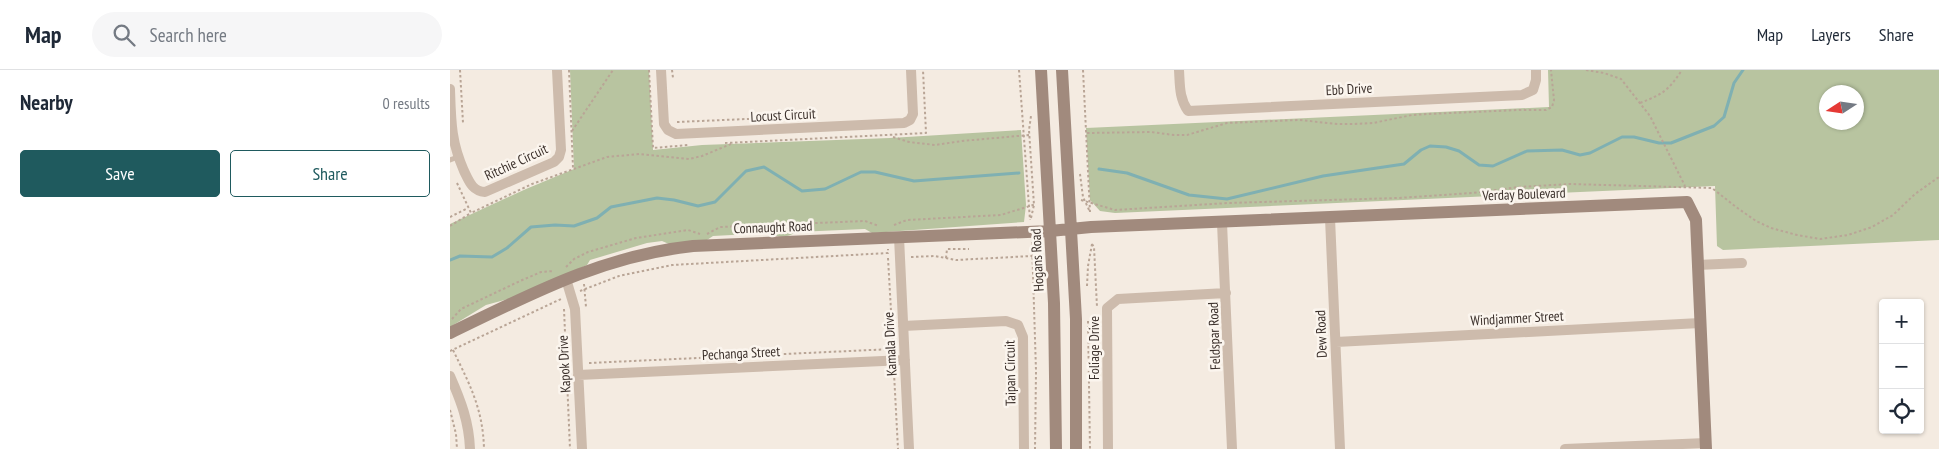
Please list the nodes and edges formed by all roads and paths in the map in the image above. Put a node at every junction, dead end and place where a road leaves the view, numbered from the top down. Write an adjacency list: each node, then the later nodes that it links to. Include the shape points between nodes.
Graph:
1 (460, 70): 23 (path)
2 (558, 70): 29 (street, Ritchie Circuit, via 561,150 556,160 481,192 470,184)
3 (569, 70): 24 (path)
4 (613, 70): 24 (path)
5 (661, 70): 7 (street, Locust Circuit, via 664,124 676,134 904,123 913,114)
6 (672, 70): 17 (path)
7 (911, 70)
8 (1019, 70): 27 (path)
9 (1041, 70): 43 (street, Hogans Road)
10 (1062, 70): 42 (street)
11 (1084, 70): 25 (path)
12 (1179, 70): 13 (street, Ebb Drive, via 1182,102 1188,111 1522,94 1533,90)
13 (1536, 70)
14 (1552, 70): 25 (path, via 1554,100 1552,107 1546,110 1420,114 1354,124 1299,120 1227,123 1174,136 1151,132)
15 (1586, 70): 19 (path, via 1621,79)
16 (1682, 70): 19 (path, via 1671,87)
17 (673, 79)
18 (450, 89): 29 (street, Ritchie Circuit)
19 (1640, 103): 34 (path, via 1650,116)
20 (1031, 115): 26 (path)
21 (794, 117): 22 (path)
22 (675, 122)
23 (463, 124)
24 (572, 131): 31 (path)
25 (1087, 133): 30 (path, via 1090,212 1083,197)
26 (1030, 135): 27 (path); 27 (path, via 1034,205 1030,220)
27 (1023, 136): 31 (path, via 935,145 891,136 733,143 689,160 624,154)
28 (550, 146): 33 (path, via 551,151)
29 (454, 158)
30 (1080, 165)
31 (573, 168): 36 (path)
32 (454, 175): 35 (path)
33 (490, 178)
34 (1684, 186)
35 (469, 208): 36 (path); 37 (path)
36 (471, 213): 40 (path)
37 (450, 217)
38 (1330, 218): 39 (street, Verday Boulevard); 52 (street, Verday Boulevard, via 1687,202 1696,220); 62 (street, Dew Road)
39 (1222, 223): 41 (street, Verday Boulevard); 56 (street, Feldspar Road)
40 (450, 226)
41 (1114, 227): 42 (street, Connaught Road)
42 (1071, 229): 43 (street, Connaught Road); 80 (street, via 1076,319)
43 (1050, 231): 44 (street, Connaught Road); 49 (street, Hogans Road)
44 (893, 237): 53 (street, Connaught Road, via 675,248 622,259); 55 (path, via 888,253 672,264 610,279); 60 (street, Kamala Drive)
45 (1092, 244): 54 (path)
46 (969, 249): 50 (path, via 947,249)
47 (1032, 256): 49 (path); 50 (path); 78 (path)
48 (911, 257): 50 (path)
49 (1052, 257): 79 (street, Hogans Road)
50 (946, 258)
51 (1742, 263): 52 (street)
52 (1697, 265): 59 (street, Verday Boulevard)
53 (566, 279): 55 (street, Kapok Drive); 61 (street, Connaught Road)
54 (1087, 286)
55 (572, 294): 64 (path); 67 (street, Kapok Drive)
56 (1226, 294): 82 (street, Foliage Drive, via 1118,299 1107,308); 83 (street, Feldspar Road)
57 (564, 308): 74 (path)
58 (1088, 321): 81 (path)
59 (1700, 323): 62 (street, Windjammer Street); 70 (street, Verday Boulevard)
60 (903, 326): 65 (street, Kamala Drive); 77 (street, Taipan Circuit, via 1006,321 1018,325 1023,337)
61 (450, 333)
62 (1336, 342): 84 (street, Dew Road)
63 (893, 349): 66 (path)
64 (451, 350): 73 (path, via 477,402 483,423)
65 (905, 360): 67 (street, Pechanga Street); 76 (street, Kamala Drive)
66 (589, 363)
67 (578, 374): 75 (street, Kapok Drive)
68 (450, 376): 72 (street, via 465,411)
69 (450, 410): 71 (path)
70 (1706, 446): 86 (street)
71 (457, 449)
72 (470, 449)
73 (484, 449)
74 (570, 449)
75 (582, 449)
76 (909, 449)
77 (1024, 449)
78 (1035, 449)
79 (1056, 449)
80 (1076, 449)
81 (1090, 449)
82 (1108, 449)
83 (1232, 449)
84 (1340, 449)
85 (1565, 449): 86 (street)
86 (1581, 449)

